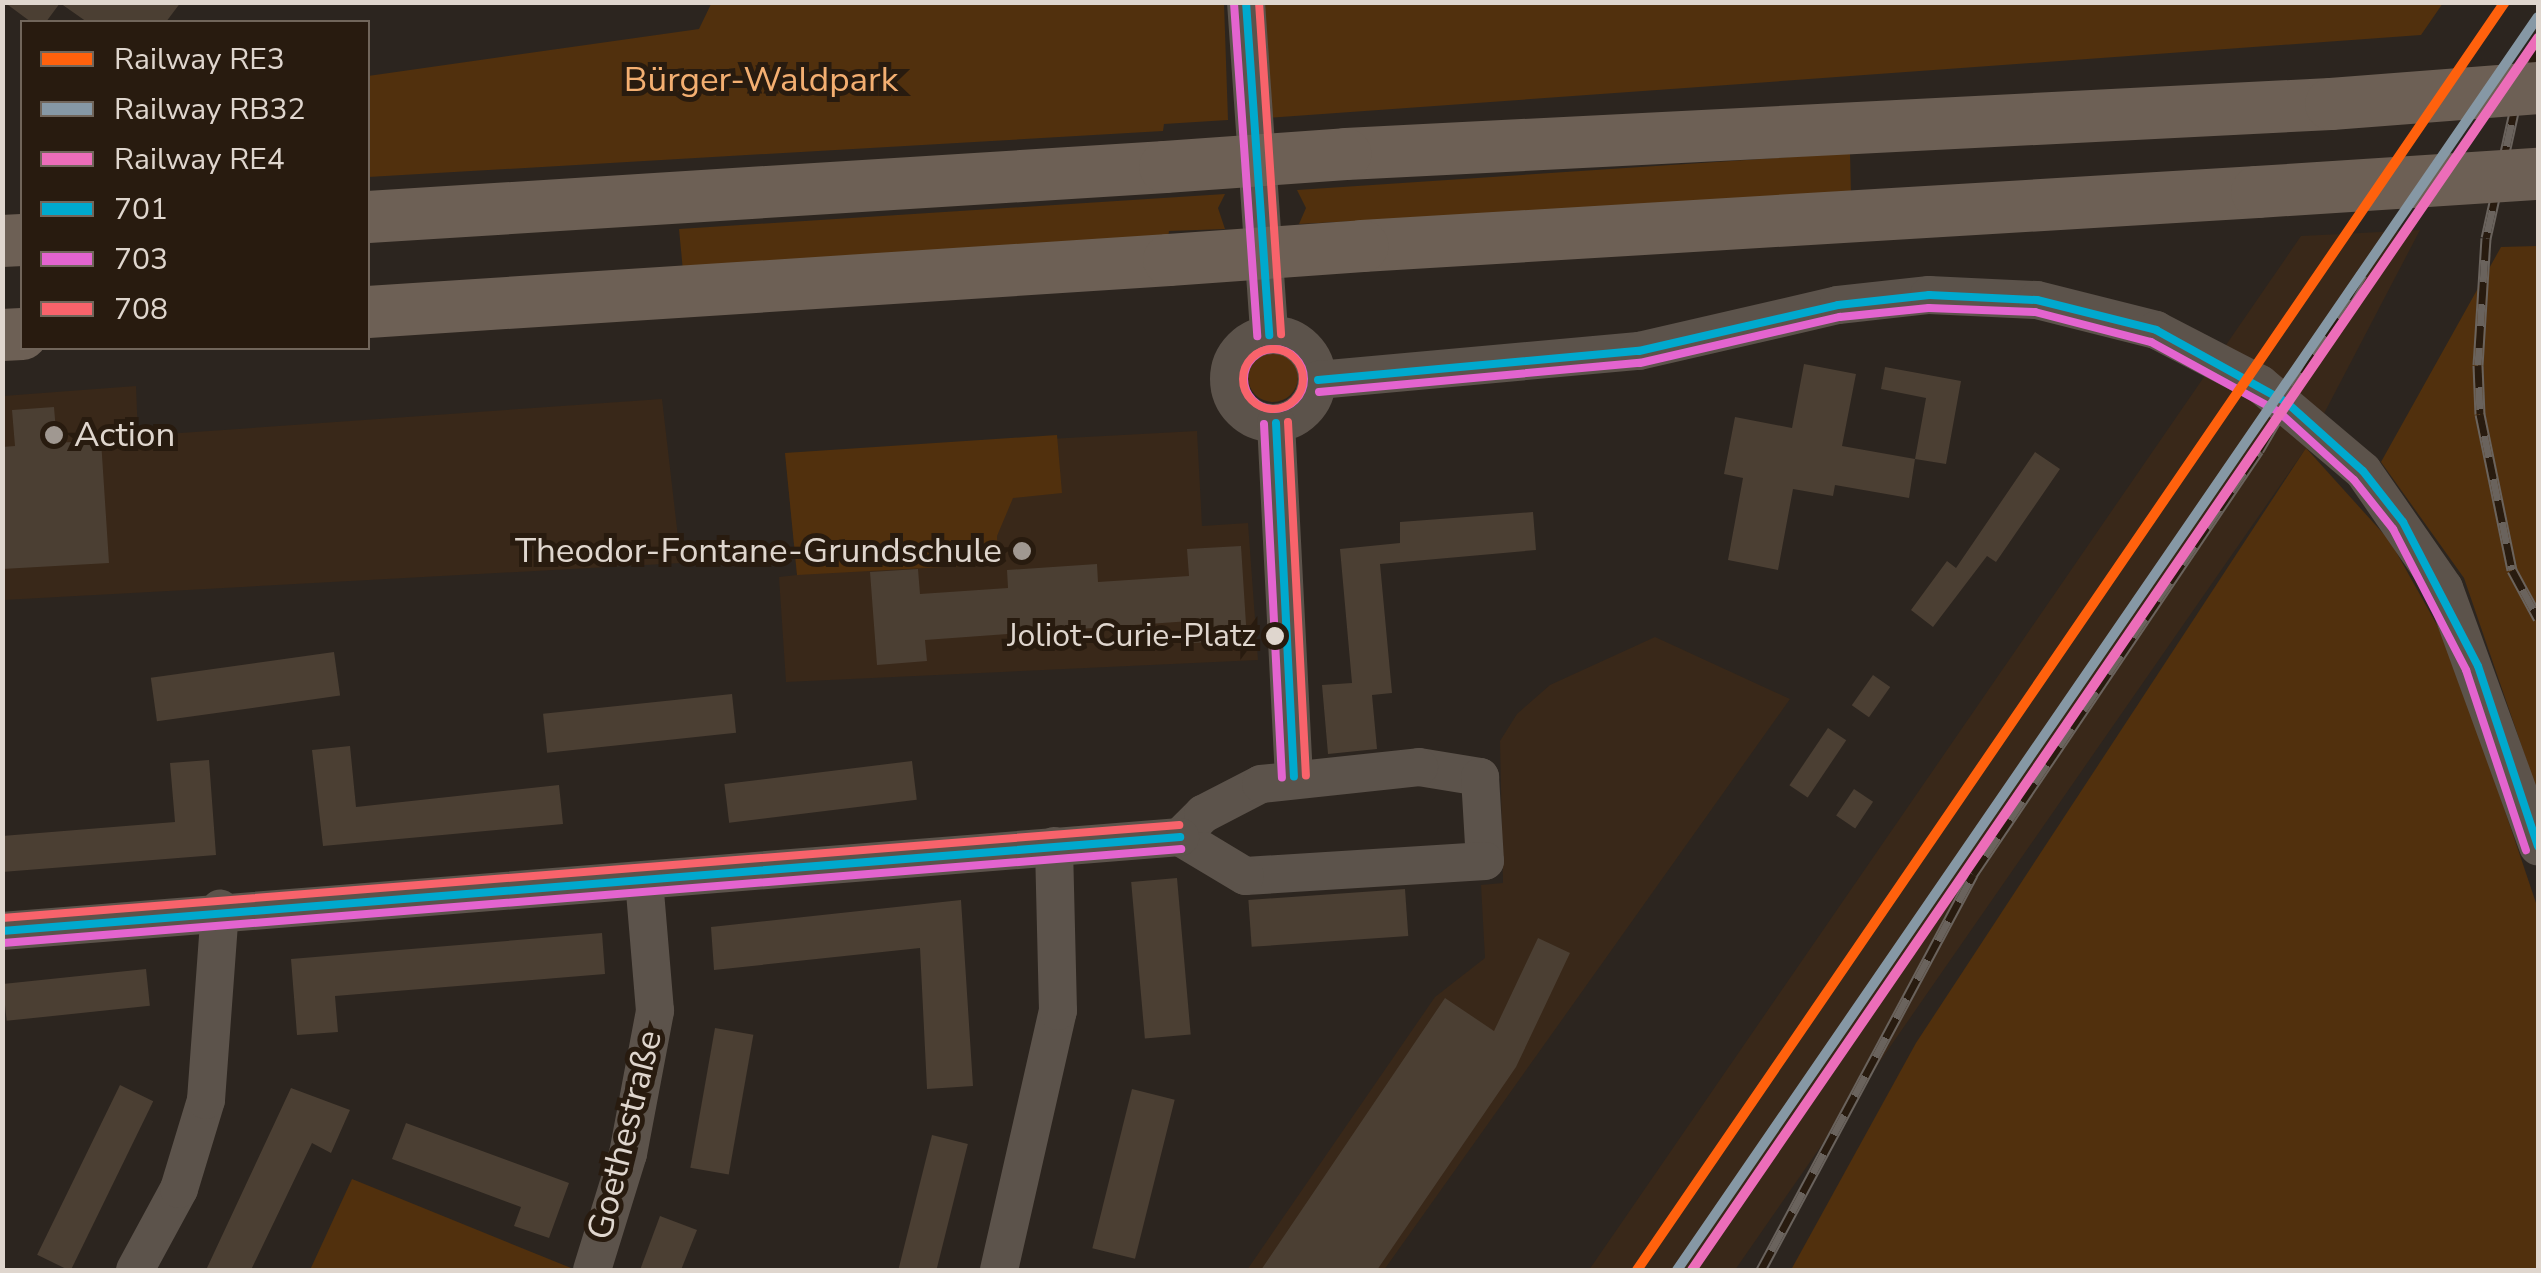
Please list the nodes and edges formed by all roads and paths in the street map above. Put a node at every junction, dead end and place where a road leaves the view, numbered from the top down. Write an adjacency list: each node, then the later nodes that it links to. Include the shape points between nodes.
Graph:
1 (1246, 2): 6 (street)
2 (2538, 88): 4 (highway, bridge, via 1346,154)
3 (2538, 174): 5 (highway, bridge)
4 (370, 218)
5 (370, 312)
6 (1269, 335): 7 (street, via 1303,346); 8 (street, via 1242,347 1229,381 1244,412)
7 (1318, 380): 8 (street, via 1308,407); 12 (street, bridge, via 1639,350 1838,305 1929,295 2037,300 2156,330 2260,384 2363,471 2444,588)
8 (1276, 424): 9 (street)
9 (1294, 777): 10 (street, via 1229,797); 10 (street, via 1420,767 1480,777 1485,861 1245,876)
10 (1180, 837): 11 (street)
11 (1054, 846): 13 (street); 18 (street, via 1058,1011)
12 (2538, 846)
13 (644, 880): 14 (street); 17 (street, Goethestraße, via 655,1011 628,1154)
14 (220, 909): 15 (street); 16 (street, via 206,1100 179,1189)
15 (2, 931)
16 (135, 1270)
17 (592, 1270)
18 (1000, 1270)

